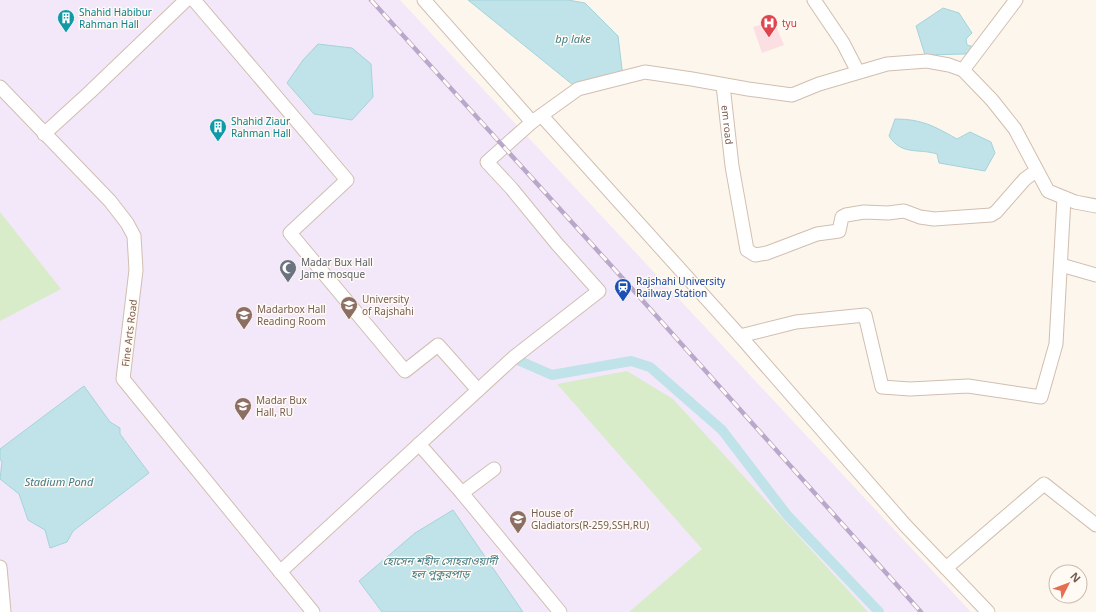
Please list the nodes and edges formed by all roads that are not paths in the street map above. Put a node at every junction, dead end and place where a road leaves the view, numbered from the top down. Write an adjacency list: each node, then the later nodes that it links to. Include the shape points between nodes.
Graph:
1 (186, 0): 11 (street)
2 (194, 0): 18 (street, via 347,180 290,233 405,371 438,346)
3 (424, 0): 10 (street)
4 (814, 0): 7 (street, via 843,43)
5 (1016, 0): 6 (street)
6 (963, 70): 7 (street, via 927,61 886,64); 12 (street, via 1015,129)
7 (858, 72): 8 (street, via 792,94)
8 (723, 85): 10 (street, via 645,72 578,89); 12 (street, em road, via 732,166 747,250 755,255 767,253 816,234 839,231 842,217 846,215 904,211 920,218 934,219 991,215)
9 (0, 87): 11 (street, Fine Arts Road)
10 (537, 119): 17 (street); 18 (street, via 487,162 599,291 513,358)
11 (44, 134): 25 (street, Fine Arts Road, via 110,201 134,236 136,270 123,379)
12 (1036, 171): 13 (street, via 1048,191)
13 (1064, 198): 14 (street); 15 (street)
14 (1096, 206)
15 (1061, 265): 16 (street); 17 (street, via 1056,344 1041,397 968,386 910,389 882,387 865,315 796,322)
16 (1096, 275)
17 (740, 336): 24 (street, via 905,525)
18 (478, 390): 19 (street)
19 (419, 444): 21 (street); 25 (street)
20 (494, 469): 21 (street)
21 (462, 493): 28 (street)
22 (1096, 525): 24 (street, via 1044,484)
23 (0, 567): 26 (street)
24 (946, 568): 29 (street)
25 (280, 572): 27 (street, Fine Arts Road)
26 (4, 612)
27 (313, 612)
28 (560, 612)
29 (988, 612)

